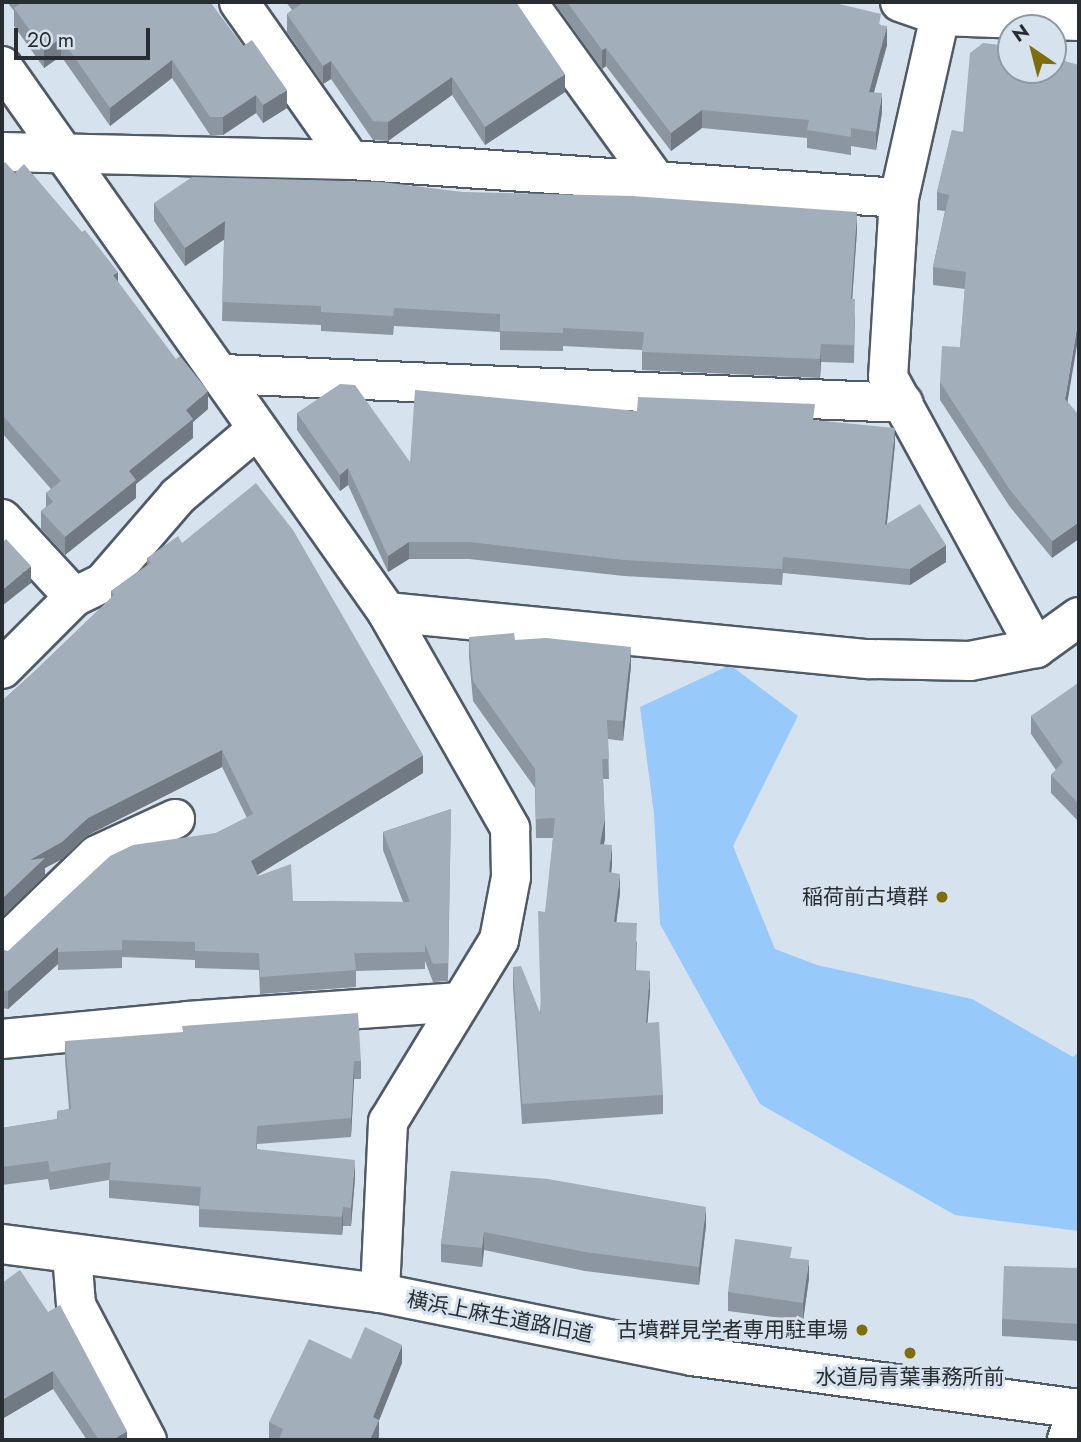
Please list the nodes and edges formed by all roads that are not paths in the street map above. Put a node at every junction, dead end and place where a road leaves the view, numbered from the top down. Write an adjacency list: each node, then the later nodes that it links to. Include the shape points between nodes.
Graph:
1 (239, 2): 9 (street)
2 (527, 2): 10 (street)
3 (900, 2): 4 (street)
4 (940, 16): 5 (street); 11 (street)
5 (1079, 21)
6 (2, 66): 8 (street)
7 (2, 152): 8 (street)
8 (66, 156): 9 (street); 12 (street)
9 (350, 160): 10 (street)
10 (657, 182): 11 (street)
11 (899, 198): 13 (street, via 888,377)
12 (223, 374): 13 (street); 14 (street)
13 (903, 403): 18 (street)
14 (255, 431): 16 (street, via 178,496 103,583); 17 (street)
15 (2, 519): 16 (street)
16 (74, 597): 19 (street)
17 (387, 612): 18 (street, via 870,659 970,661); 22 (street, via 510,828 512,877 499,940)
18 (1064, 638)
19 (2, 669)
20 (175, 819): 21 (street, via 97,855)
21 (2, 947)
22 (459, 1002): 23 (street); 26 (street, via 388,1122)
23 (2, 1039)
24 (2, 1244): 25 (street, 横浜上麻生道路旧道)
25 (72, 1254): 26 (street, 横浜上麻生道路旧道); 28 (street, via 76,1305)
26 (380, 1293): 27 (street, 横浜上麻生道路旧道, via 692,1356)
27 (1075, 1419)
28 (147, 1440)

